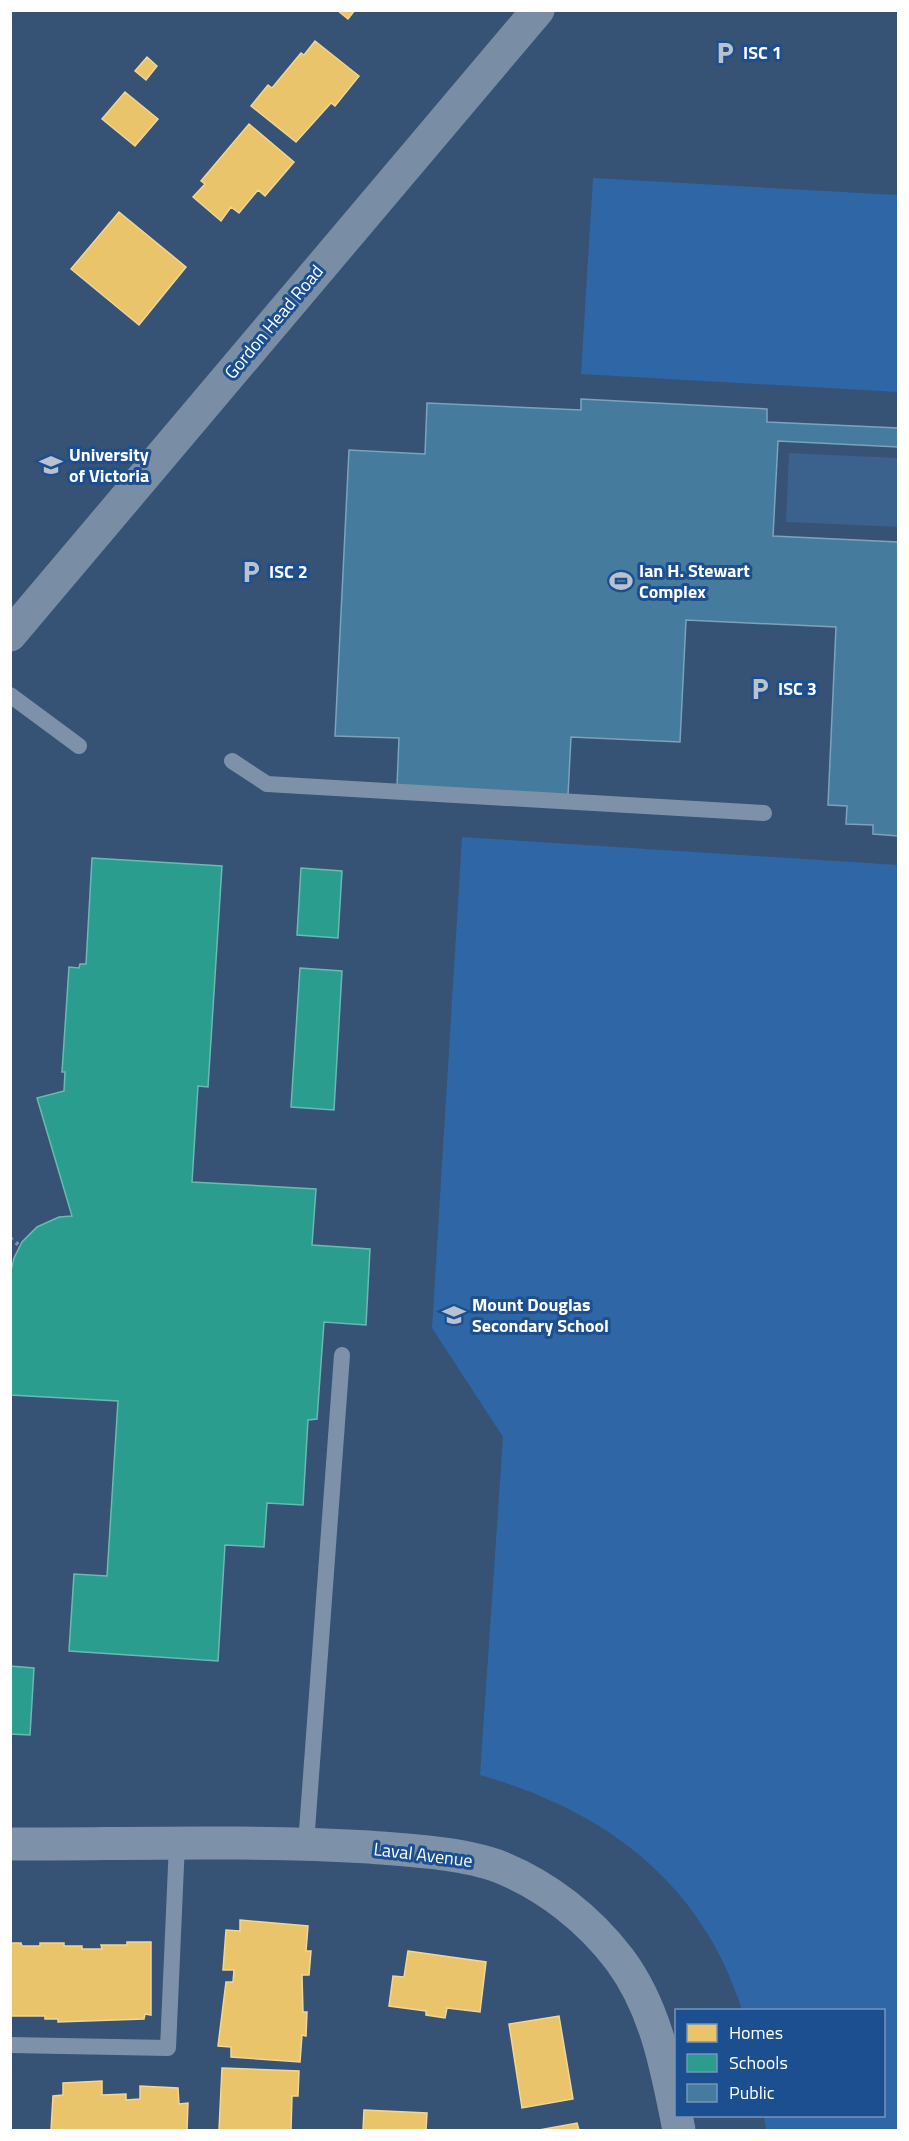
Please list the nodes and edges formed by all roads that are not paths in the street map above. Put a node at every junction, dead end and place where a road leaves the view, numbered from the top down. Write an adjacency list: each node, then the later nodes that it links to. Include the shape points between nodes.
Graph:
1 (538, 10): 2 (main road, Gordon Head Road)
2 (10, 635)
3 (10, 695): 4 (lane)
4 (79, 747)
5 (232, 761): 6 (lane, via 267,784)
6 (764, 813)
7 (342, 1355): 10 (lane)
8 (177, 1843): 9 (street, Laval Avenue); 10 (street, Laval Avenue); 11 (lane, via 168,2048)
9 (10, 1844)
10 (306, 1844): 12 (street, Laval Avenue, via 401,1850 497,1866 533,1882 563,1903 621,1961 640,1993 658,2034)
11 (10, 2045)
12 (675, 2112)

